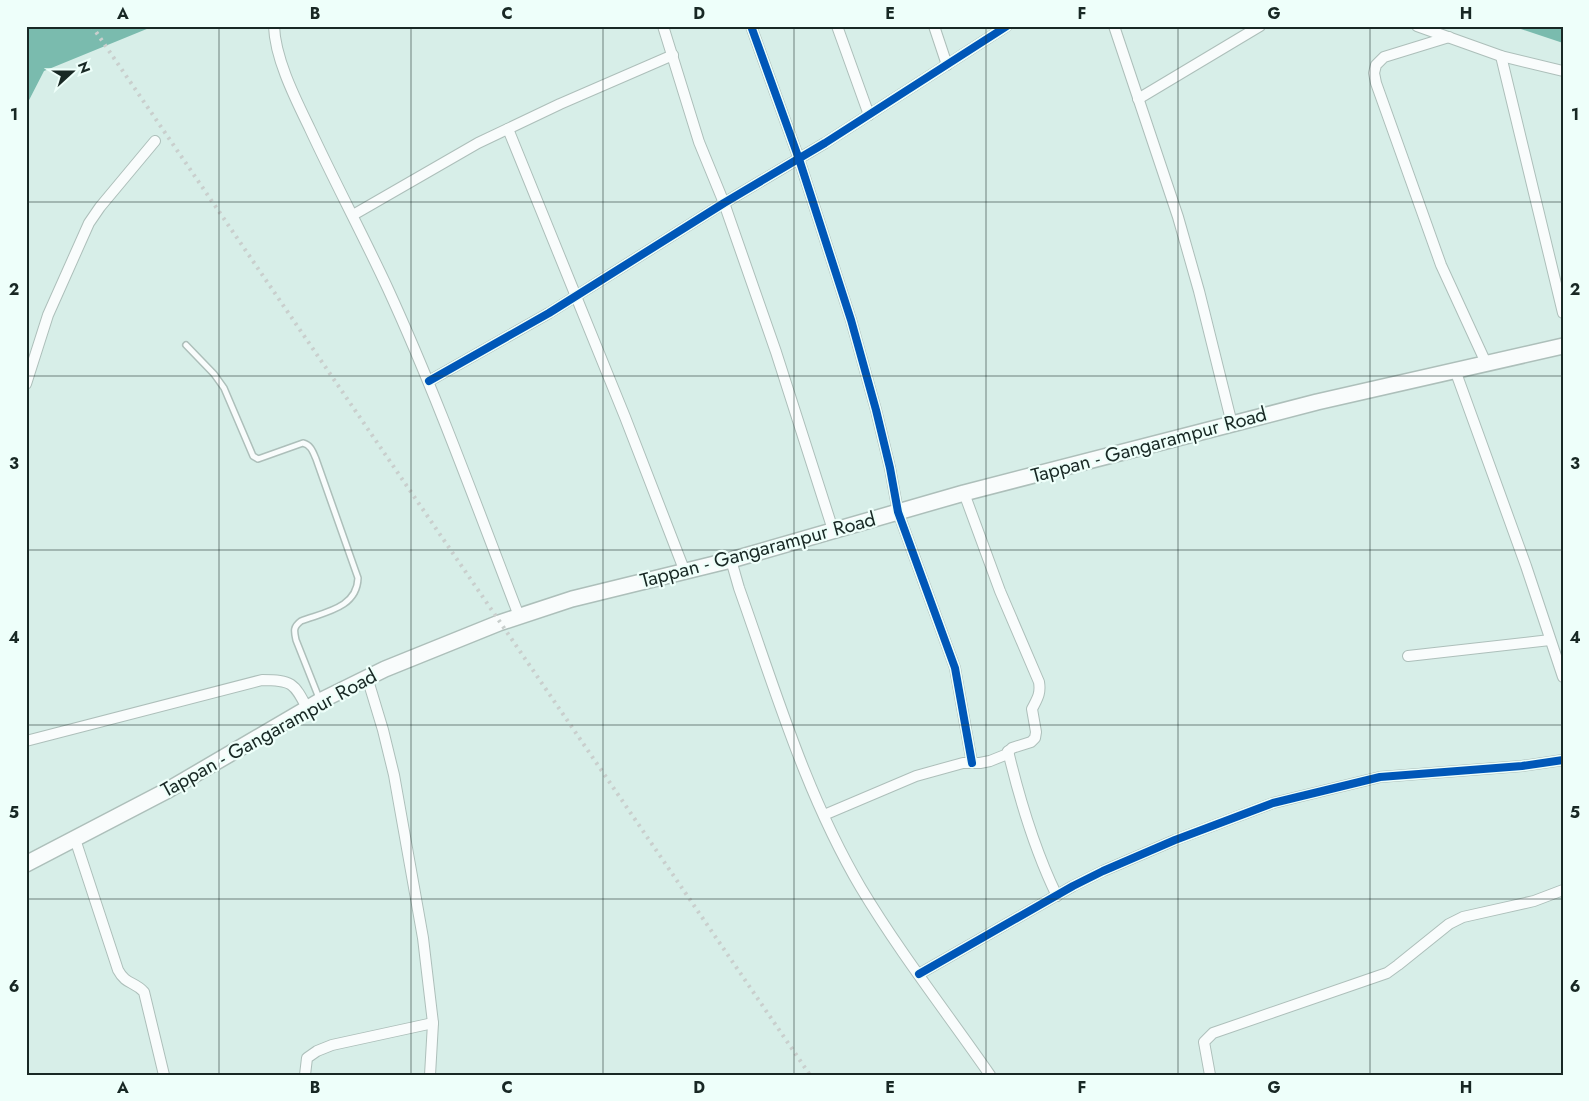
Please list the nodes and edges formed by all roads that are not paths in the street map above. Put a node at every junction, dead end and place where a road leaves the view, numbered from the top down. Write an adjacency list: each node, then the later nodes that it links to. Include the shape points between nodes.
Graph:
1 (274, 26): 21 (street, via 277,47 293,93)
2 (663, 26): 11 (street)
3 (751, 26): 19 (street)
4 (837, 26): 16 (street)
5 (934, 26): 13 (street)
6 (1007, 26): 13 (street)
7 (1114, 26): 15 (street)
8 (1260, 26): 15 (street)
9 (1417, 26): 10 (street)
10 (1449, 37): 12 (street); 26 (street, via 1384,57 1376,64 1374,73 1442,265)
11 (673, 55): 17 (street); 20 (street, via 699,142)
12 (1502, 56): 14 (street); 23 (street)
13 (947, 65): 16 (street)
14 (1563, 72)
15 (1138, 99): 30 (street, via 1189,254)
16 (869, 115): 19 (street)
17 (508, 129): 21 (street); 22 (street)
18 (155, 141): 29 (street, via 89,223 48,315)
19 (798, 159): 20 (street); 32 (street, via 867,376)
20 (724, 203): 22 (street); 33 (street)
21 (353, 214): 28 (street)
22 (576, 295): 28 (street); 35 (street)
23 (1563, 312)
24 (186, 345): 41 (lane, via 224,388 253,456 258,459 303,443 308,444 316,459 358,578 358,588 347,602 301,621 294,630)
25 (1563, 346): 26 (main road, Tappan - Gangarampur Road)
26 (1486, 363): 27 (main road, Tappan - Gangarampur Road)
27 (1455, 370): 30 (main road, Tappan - Gangarampur Road); 37 (street)
28 (429, 382): 36 (street)
29 (26, 384)
30 (1232, 424): 31 (main road, Tappan - Gangarampur Road)
31 (964, 493): 32 (main road, Tappan - Gangarampur Road); 43 (street, via 1040,691 1032,709 1035,738)
32 (898, 512): 33 (main road, Tappan - Gangarampur Road); 45 (street, via 955,668)
33 (833, 530): 34 (main road, Tappan - Gangarampur Road)
34 (731, 560): 35 (main road, Tappan - Gangarampur Road); 46 (street, via 807,780)
35 (685, 572): 36 (main road, Tappan - Gangarampur Road, via 572,599)
36 (519, 616): 39 (main road, Tappan - Gangarampur Road)
37 (1550, 640): 38 (street); 40 (street)
38 (1408, 656)
39 (368, 677): 41 (main road, Tappan - Gangarampur Road); 52 (street, via 406,837)
40 (1563, 677)
41 (314, 704): 42 (street, via 291,684 262,680); 47 (main road, Tappan - Gangarampur Road, via 168,790)
42 (26, 741)
43 (1008, 751): 45 (street, via 990,761); 50 (street, via 1030,834)
44 (1563, 760): 50 (street, via 1380,777 1291,798 1157,848 1103,871)
45 (972, 763): 46 (street, via 916,776)
46 (824, 815): 51 (street, via 861,888)
47 (75, 839): 48 (main road, Tappan - Gangarampur Road); 53 (street, via 118,970 122,978 144,992)
48 (26, 864)
49 (1563, 890): 57 (street, via 1534,901 1463,917 1449,924 1387,972 1213,1033 1204,1042)
50 (1057, 896): 51 (street)
51 (919, 974): 56 (street)
52 (433, 1023): 54 (street, via 317,1051 307,1058); 55 (street)
53 (164, 1075)
54 (305, 1075)
55 (430, 1075)
56 (990, 1075)
57 (1210, 1075)

